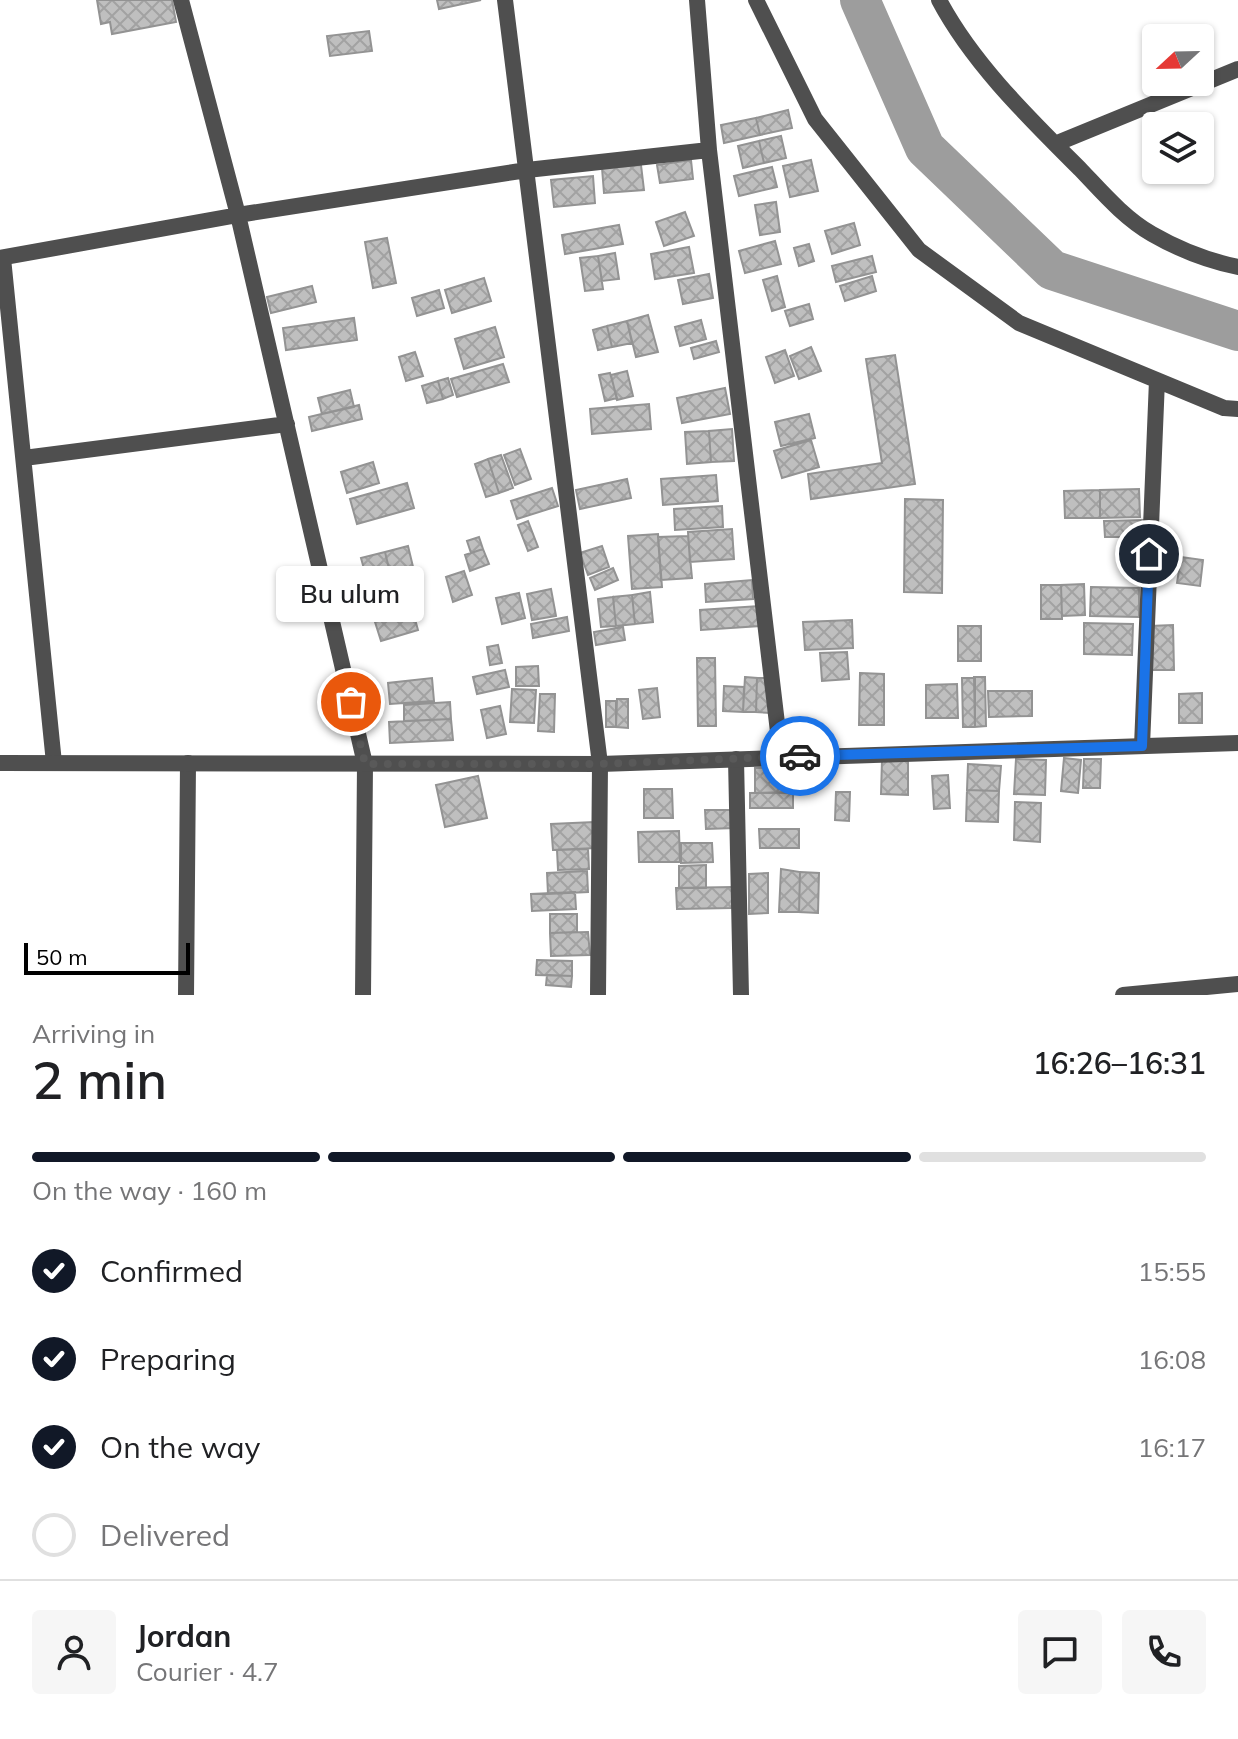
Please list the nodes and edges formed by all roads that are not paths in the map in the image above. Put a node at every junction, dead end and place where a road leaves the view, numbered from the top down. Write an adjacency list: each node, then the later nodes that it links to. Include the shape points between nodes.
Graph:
1 (181, 0): 10 (street)
2 (505, 0): 9 (street)
3 (697, 0): 8 (street)
4 (756, 0): 13 (street, via 815,119 919,250 1019,323)
5 (939, 0): 7 (street, via 983,66)
6 (1238, 69): 7 (street)
7 (1055, 144): 12 (street, via 1120,211 1150,233)
8 (709, 150): 9 (street); 20 (street)
9 (527, 170): 10 (street); 26 (street)
10 (238, 215): 11 (street); 15 (street)
11 (2, 258): 16 (street)
12 (1238, 267)
13 (1157, 380): 14 (street); 18 (street)
14 (1238, 409)
15 (287, 424): 16 (street); 25 (street)
16 (24, 458): 23 (street)
17 (1238, 743): 18 (street); 19 (street)
18 (1142, 746): 20 (street)
19 (1238, 749)
20 (781, 757): 21 (street)
21 (736, 759): 26 (street); 31 (street)
22 (0, 763): 23 (street)
23 (54, 763): 24 (street)
24 (188, 763): 25 (street); 28 (street)
25 (365, 764): 26 (street); 29 (street)
26 (600, 764): 30 (street)
27 (1238, 984): 32 (street)
28 (186, 995)
29 (363, 995)
30 (598, 995)
31 (741, 995)
32 (1123, 995)

